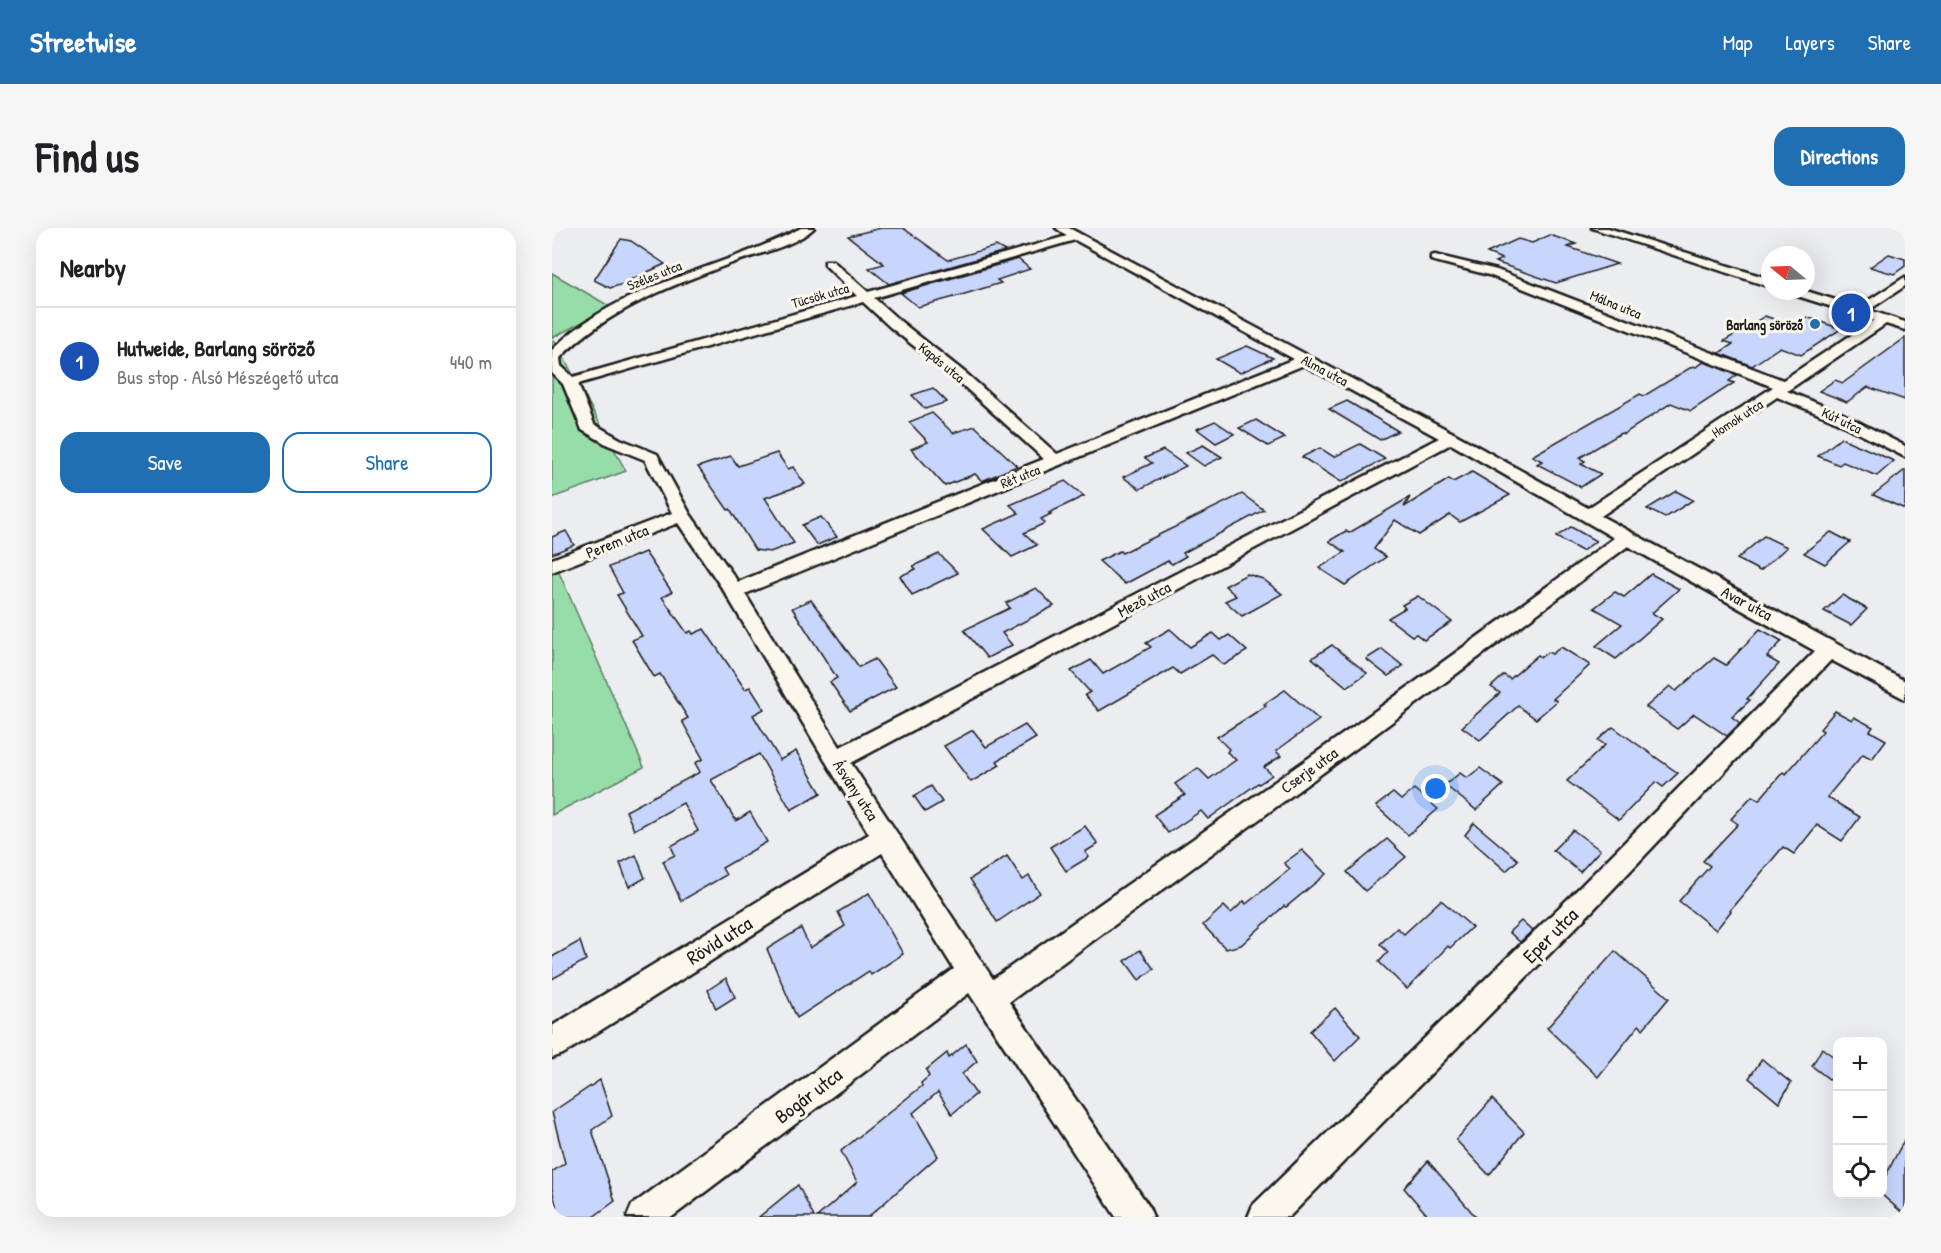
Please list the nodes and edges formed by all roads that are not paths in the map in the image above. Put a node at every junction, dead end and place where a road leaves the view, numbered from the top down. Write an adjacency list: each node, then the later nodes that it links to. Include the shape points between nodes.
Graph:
1 (808, 228): 15 (street, Széles utca, via 625,304 578,331 553,357 554,367)
2 (1061, 228): 4 (street, Alma utca)
3 (1597, 228): 7 (street)
4 (1078, 236): 9 (street, Tücsök utca); 14 (street, Alma utca)
5 (1435, 258): 16 (street, Málna utca, via 1493,272)
6 (829, 262): 9 (street, Kapás utca)
7 (1761, 280)
8 (1905, 281): 11 (street)
9 (865, 297): 15 (street, Tücsök utca); 19 (street, Kapás utca)
10 (1815, 297): 11 (street)
11 (1860, 311): 12 (street)
12 (1885, 319): 13 (street); 16 (street, Homok utca)
13 (1905, 326)
14 (1306, 359): 17 (street, Alma utca); 19 (street, Rét utca)
15 (570, 382): 20 (street, Ásvány utca, via 587,427 651,457)
16 (1780, 389): 18 (street, Kút utca); 21 (street, Homok utca)
17 (1451, 438): 21 (street, Alma utca); 27 (street, Mező utca)
18 (1905, 452)
19 (1056, 462): 24 (street, Rét utca)
20 (682, 515): 23 (street, Perem utca); 24 (street, Ásvány utca)
21 (1588, 516): 22 (street, Avar utca)
22 (1628, 538): 25 (street, Avar utca); 30 (street, Cserje utca)
23 (552, 566)
24 (734, 591): 27 (street, Ásvány utca)
25 (1830, 648): 26 (street, Avar utca); 34 (street, Eper utca, via 1584,901)
26 (1905, 691)
27 (836, 760): 28 (street, Ásvány utca)
28 (886, 837): 29 (street, Ásvány utca); 31 (street, Rövid utca)
29 (972, 973): 30 (street, Ásvány utca); 32 (street, Bogár utca)
30 (989, 999): 33 (street, Ásvány utca)
31 (552, 1043)
32 (644, 1217)
33 (1136, 1217)
34 (1265, 1217)

